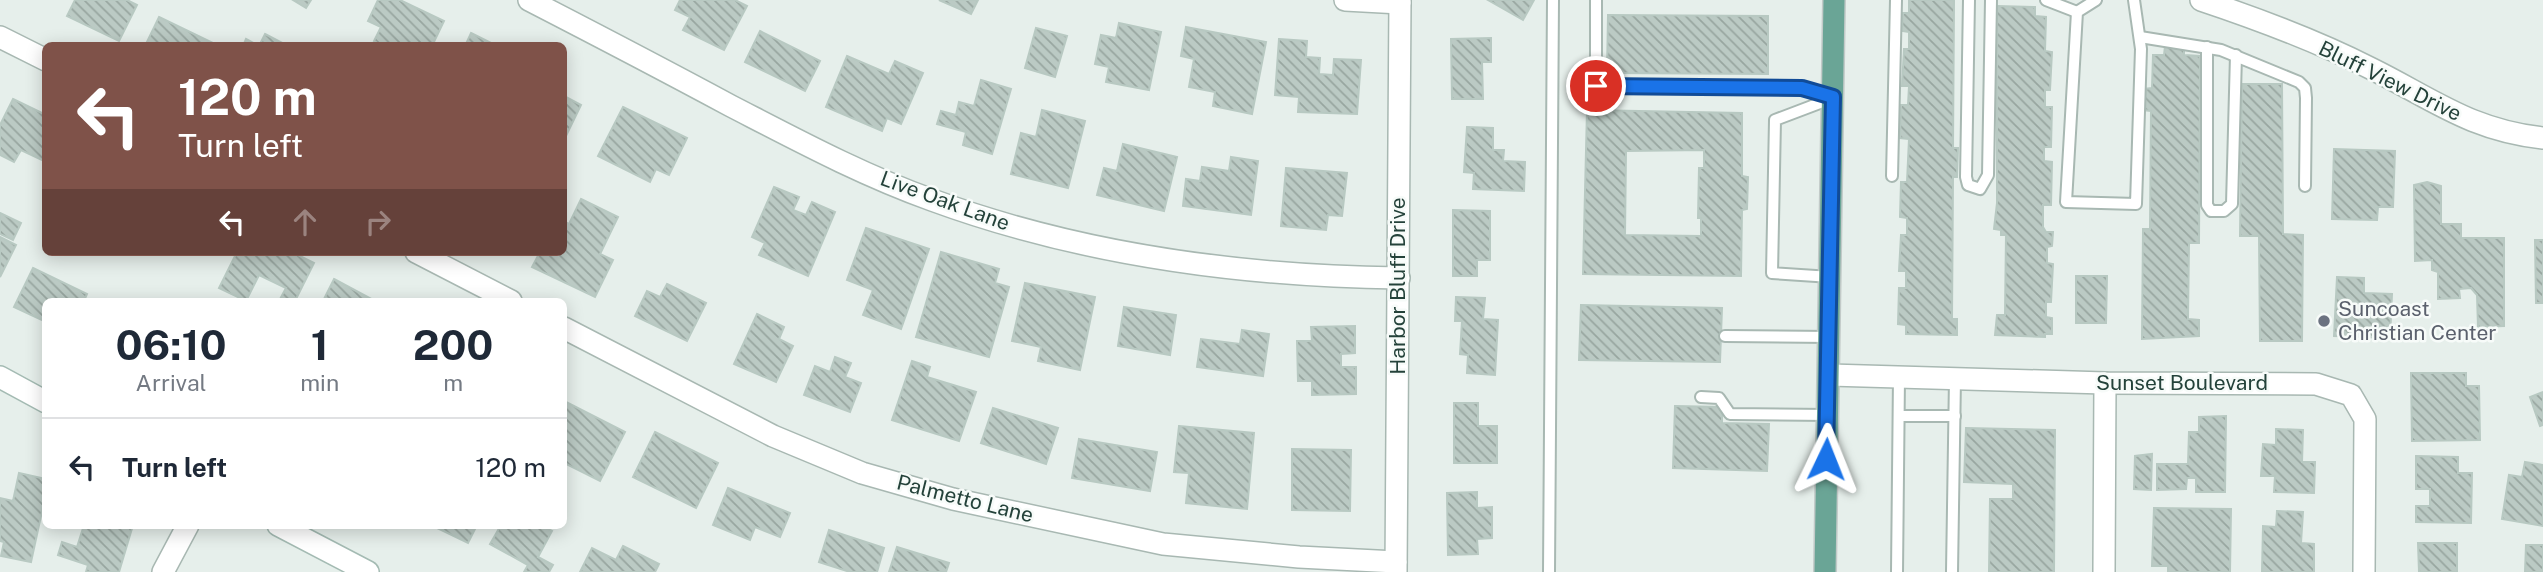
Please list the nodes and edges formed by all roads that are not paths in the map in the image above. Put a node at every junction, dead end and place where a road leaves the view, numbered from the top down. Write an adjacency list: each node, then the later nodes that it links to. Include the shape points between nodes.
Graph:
1 (529, 0): 26 (street, Live Oak Lane, via 835,160 932,200 1032,232 1128,254 1244,270)
2 (1345, 0): 12 (street)
3 (1553, 0): 46 (lane)
4 (1596, 0): 20 (lane, via 1596,86 1802,88)
5 (1834, 0): 20 (main road)
6 (1896, 0): 22 (lane)
7 (1969, 0): 8 (lane, via 1966,177 1973,189 1980,189 1987,175)
8 (1991, 0)
9 (2046, 0): 14 (lane)
10 (2096, 0): 14 (lane)
11 (2134, 0): 16 (lane)
12 (1400, 1): 26 (street, Harbor Bluff Drive)
13 (2213, 2): 21 (street, Bluff View Drive, via 2370,68 2451,113 2487,127)
14 (2077, 12): 16 (lane, via 2066,202 2136,204)
15 (0, 37): 19 (street)
16 (2140, 37): 17 (lane)
17 (2207, 47): 18 (lane); 18 (lane, via 2207,205 2211,211 2224,211 2232,204)
18 (2236, 55): 23 (lane, via 2305,88)
19 (42, 58)
20 (1833, 97): 25 (main road); 25 (lane, via 1775,120 1772,273)
21 (2543, 138)
22 (1892, 176)
23 (2305, 186)
24 (424, 256): 27 (street)
25 (1831, 277): 30 (main road)
26 (1399, 278): 43 (street, Harbor Bluff Drive)
27 (505, 298)
28 (567, 330): 43 (street, Palmetto Lane, via 773,436 862,472 953,499 1163,544)
29 (1725, 336): 30 (lane)
30 (1830, 337): 31 (main road)
31 (1829, 374): 33 (street, Sunset Boulevard); 38 (main road)
32 (0, 377): 37 (street)
33 (1899, 377): 34 (street, Sunset Boulevard); 39 (lane)
34 (1955, 378): 35 (street, Sunset Boulevard); 40 (lane)
35 (2105, 383): 50 (street); 51 (street, Sunset Boulevard, via 2316,384 2351,395 2365,419)
36 (1701, 397): 38 (lane, via 1719,398 1730,414)
37 (42, 400)
38 (1828, 415): 47 (main road)
39 (1899, 416): 40 (lane); 48 (lane)
40 (1955, 416): 49 (lane)
41 (186, 529): 44 (street)
42 (286, 529): 45 (street)
43 (1396, 567)
44 (163, 572)
45 (368, 572)
46 (1549, 572)
47 (1825, 572)
48 (1898, 572)
49 (1952, 572)
50 (2104, 572)
51 (2364, 572)

